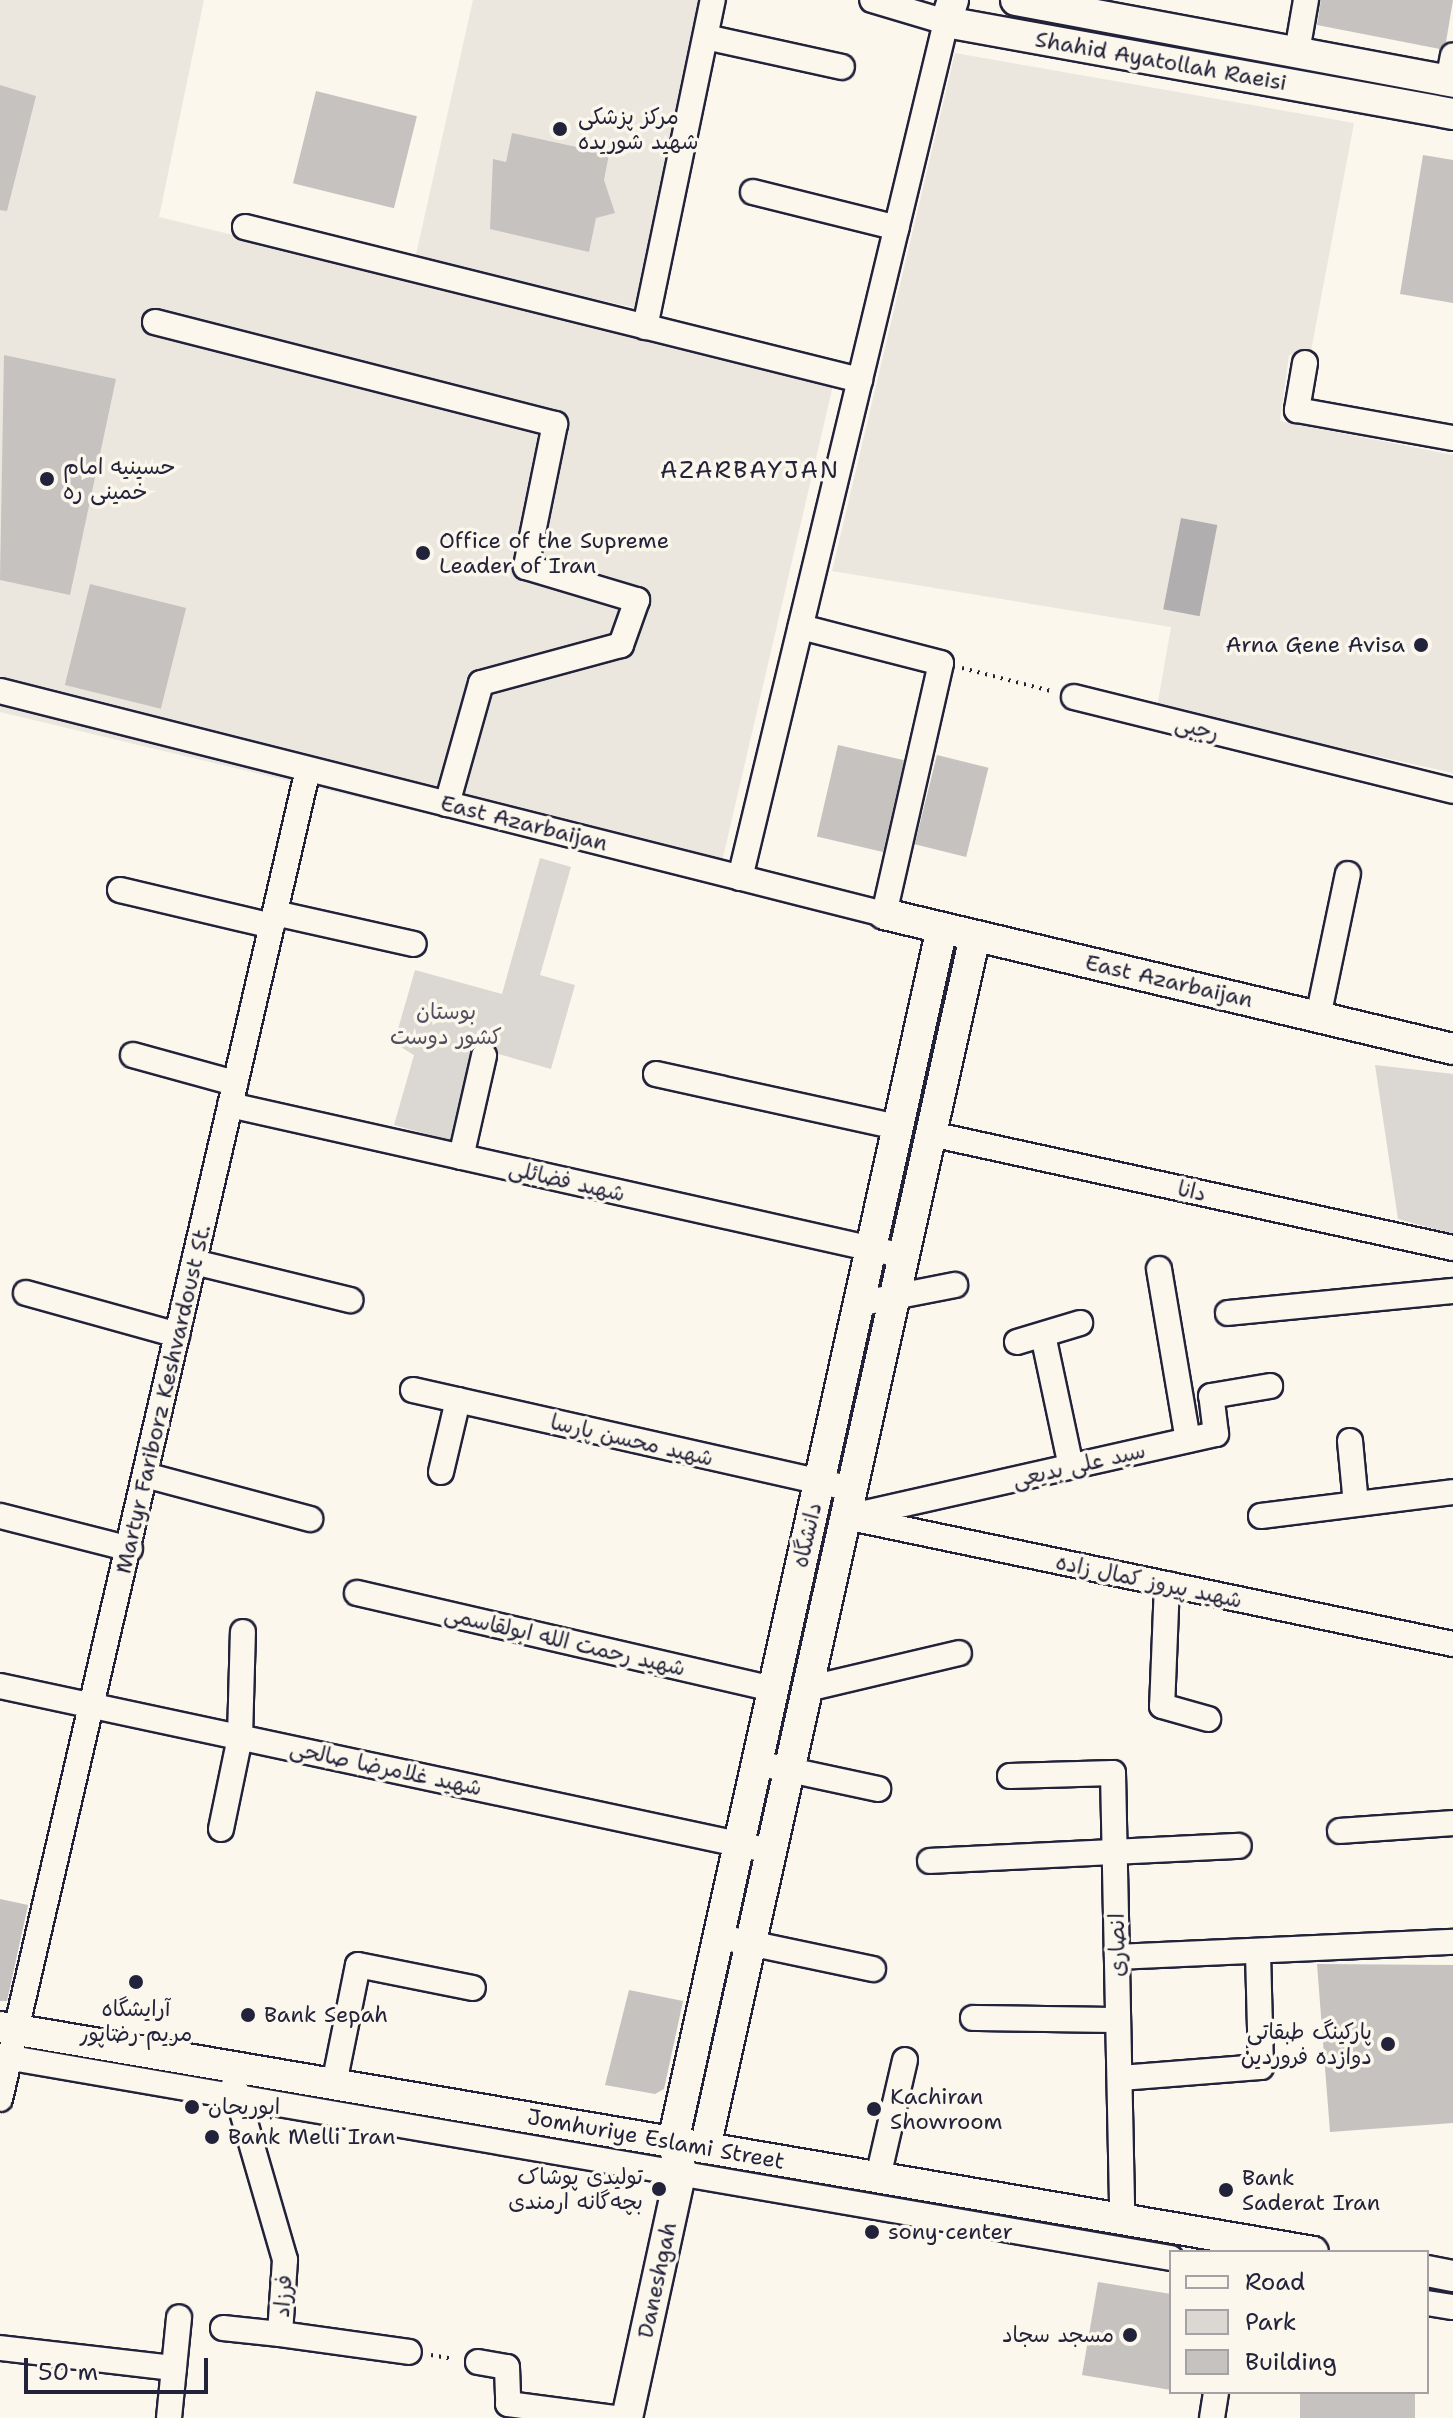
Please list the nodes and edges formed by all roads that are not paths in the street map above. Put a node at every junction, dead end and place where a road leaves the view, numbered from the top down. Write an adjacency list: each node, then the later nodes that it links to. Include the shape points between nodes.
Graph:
1 (713, 0): 6 (street)
2 (872, 0): 5 (street, Shahid Ayatollah Raeisi)
3 (1016, 0): 7 (main road, Shahid Ayatollah Raeisi)
4 (1306, 0): 7 (street)
5 (950, 11): 10 (main road, Shahid Ayatollah Raeisi); 13 (street)
6 (706, 37): 8 (street); 15 (street)
7 (1297, 52): 9 (main road, Shahid Ayatollah Raeisi)
8 (842, 67)
9 (1451, 72)
10 (1453, 114)
11 (753, 192): 13 (street)
12 (245, 227): 15 (street)
13 (897, 228): 17 (street)
14 (155, 322): 24 (street, via 555,424 526,567 637,600 621,645 481,683)
15 (645, 327): 17 (street)
16 (1305, 363): 18 (street, via 1297,410)
17 (860, 380): 19 (street)
18 (1453, 438)
19 (801, 627): 26 (street); 28 (street, via 941,663)
20 (0, 691): 22 (street, East Azarbaijan)
21 (1074, 697): 23 (street, رجبی)
22 (308, 769): 24 (street, East Azarbaijan); 29 (street, Martyr Fariborz Keshvardoust St.)
23 (1453, 791)
24 (447, 804): 26 (street, East Azarbaijan)
25 (1348, 874): 33 (street)
26 (740, 878): 28 (street, East Azarbaijan)
27 (120, 890): 29 (street)
28 (884, 914): 30 (main road, East Azarbaijan)
29 (273, 919): 32 (street); 38 (street, Martyr Fariborz Keshvardoust St.)
30 (942, 928): 31 (main road, East Azarbaijan); 39 (main road, دانشگاه)
31 (975, 936): 33 (main road, East Azarbaijan); 40 (main road, دانشگاه)
32 (414, 944)
33 (1318, 1017): 34 (main road, East Azarbaijan)
34 (1453, 1049)
35 (133, 1055): 38 (street, شهید فضائلی)
36 (484, 1056): 41 (street)
37 (656, 1074): 39 (street)
38 (233, 1094): 41 (street, شهید فضائلی); 45 (street, Martyr Fariborz Keshvardoust St.)
39 (898, 1127): 40 (main road); 43 (main road, دانشگاه)
40 (931, 1134): 42 (street, دانا); 44 (main road, دانشگاه)
41 (461, 1157): 43 (street, شهید فضائلی)
42 (1453, 1248)
43 (870, 1250): 44 (street, شهید فضائلی); 52 (main road, دانشگاه)
44 (904, 1256): 50 (main road, دانشگاه)
45 (194, 1262): 51 (street); 55 (street, Martyr Fariborz Keshvardoust St.)
46 (1159, 1269): 61 (street)
47 (955, 1285): 50 (street)
48 (1453, 1291): 53 (street)
49 (26, 1293): 55 (street)
50 (894, 1298): 52 (street); 68 (main road, دانشگاه)
51 (350, 1300)
52 (858, 1304): 67 (main road, دانشگاه)
53 (1228, 1313)
54 (1080, 1323): 56 (street)
55 (177, 1335): 65 (street, Martyr Fariborz Keshvardoust St.)
56 (1043, 1335): 57 (street); 63 (street)
57 (1017, 1342)
58 (1270, 1386): 61 (street, سید علی بدیعی, via 1211,1396 1216,1434)
59 (413, 1390): 60 (street, شهید محسن پارسا)
60 (458, 1400): 64 (street); 67 (street, شهید محسن پارسا)
61 (1188, 1440): 63 (street, سید علی بدیعی)
62 (1350, 1441): 69 (street)
63 (1071, 1467): 68 (street, سید علی بدیعی)
64 (441, 1472)
65 (145, 1475): 72 (street); 73 (street, Martyr Fariborz Keshvardoust St.)
66 (1453, 1492): 69 (street)
67 (816, 1496): 68 (main road); 80 (main road, دانشگاه)
68 (849, 1503): 74 (street, شهید پیروز کمال زاده); 81 (main road, دانشگاه)
69 (1356, 1504): 71 (street)
70 (0, 1516): 73 (street)
71 (1261, 1516)
72 (310, 1519)
73 (130, 1549): 82 (street, Martyr Fariborz Keshvardoust St.)
74 (1167, 1584): 77 (street, شهید پیروز کمال زاده); 83 (street, via 1162,1706)
75 (357, 1593): 80 (street, شهید رحمت الله ابولقاسمی)
76 (243, 1632): 84 (street)
77 (1453, 1644)
78 (959, 1653): 81 (street)
79 (0, 1686): 82 (street, شهید غلامرضا صالحی)
80 (773, 1689): 81 (main road); 85 (main road, دانشگاه)
81 (807, 1689): 86 (main road, دانشگاه)
82 (92, 1705): 84 (street, شهید غلامرضا صالحی); 106 (street, Martyr Fariborz Keshvardoust St.)
83 (1208, 1719)
84 (240, 1737): 90 (street); 92 (street, شهید غلامرضا صالحی)
85 (757, 1763): 86 (street); 92 (main road, دانشگاه)
86 (789, 1771): 88 (street); 94 (main road, دانشگاه)
87 (1010, 1776): 95 (street, انصاری, via 1113,1773)
88 (878, 1789)
89 (1453, 1823): 91 (street)
90 (221, 1829)
91 (1340, 1831)
92 (739, 1843): 94 (street, شهید غلامرضا صالحی); 97 (main road, دانشگاه)
93 (1239, 1846): 95 (street)
94 (771, 1851): 99 (main road, دانشگاه)
95 (1115, 1852): 96 (street); 101 (street, انصاری)
96 (930, 1861)
97 (718, 1937): 99 (street); 114 (main road, دانشگاه)
98 (1453, 1942): 100 (street)
99 (750, 1943): 102 (street); 113 (main road, دانشگاه)
100 (1258, 1951): 101 (street); 109 (street, via 1261,2067)
101 (1117, 1957): 105 (street, انصاری)
102 (873, 1969)
103 (473, 1988): 110 (street, via 358,1965)
104 (973, 2018): 105 (street)
105 (1118, 2020): 109 (street, انصاری)
106 (7, 2043): 108 (main road, Jomhuriye Eslami Street); 111 (street); 112 (street, Martyr Fariborz Keshvardoust St.)
107 (905, 2060): 115 (street)
108 (229, 2066): 110 (main road, Jomhuriye Eslami Street); 111 (street, فرزاد)
109 (1120, 2078): 116 (street, انصاری)
110 (334, 2084): 114 (main road, Jomhuriye Eslami Street)
111 (237, 2098): 114 (street); 126 (street, فرزاد, via 285,2260)
112 (0, 2099)
113 (705, 2148): 114 (main road, Jomhuriye Eslami Street); 115 (main road, Jomhuriye Eslami Street)
114 (677, 2156): 119 (street); 134 (main road, Daneshgah)
115 (878, 2177): 116 (main road, Jomhuriye Eslami Street)
116 (1122, 2219): 117 (main road, Jomhuriye Eslami Street)
117 (1237, 2246): 118 (main road, Jomhuriye Eslami Street)
118 (1288, 2250)
119 (1169, 2258)
120 (1429, 2271): 121 (main road)
121 (1453, 2276)
122 (1429, 2303): 123 (street)
123 (1453, 2307)
124 (179, 2317): 130 (street)
125 (223, 2328): 126 (street)
126 (280, 2334): 128 (street, فرزاد)
127 (0, 2348): 130 (street)
128 (409, 2352)
129 (478, 2362): 133 (street, via 507,2367 508,2404)
130 (174, 2368): 132 (street)
131 (1216, 2394): 135 (street)
132 (169, 2418)
133 (614, 2418)
134 (627, 2418)
135 (1212, 2418)

